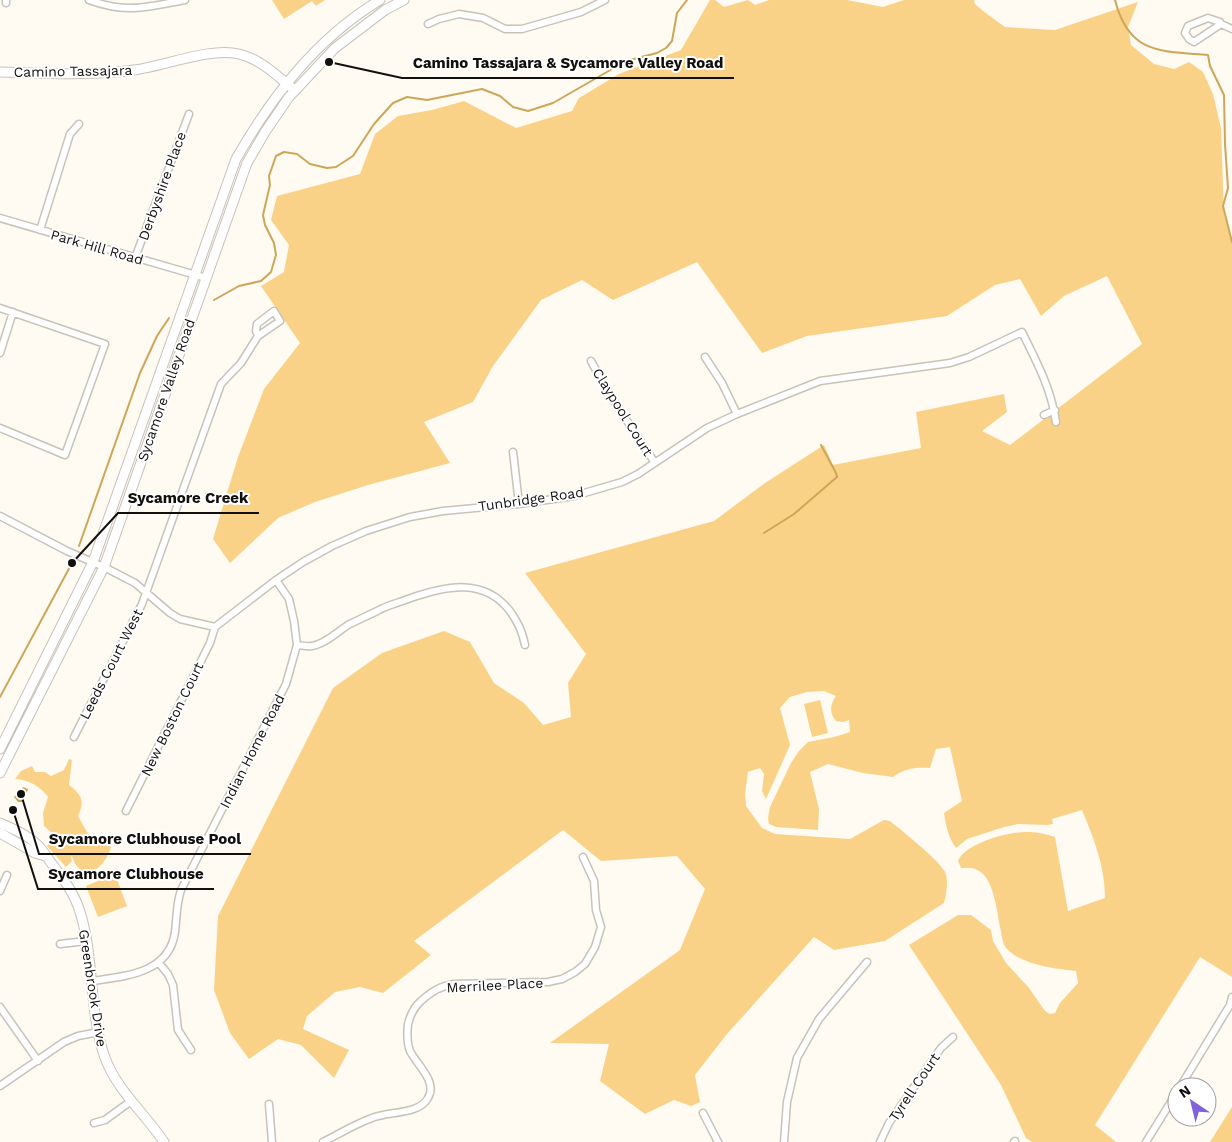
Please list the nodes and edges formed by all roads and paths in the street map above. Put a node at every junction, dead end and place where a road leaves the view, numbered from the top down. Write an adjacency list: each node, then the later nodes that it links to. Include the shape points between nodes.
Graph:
1 (89, 0): 2 (street, via 122,9 140,9)
2 (185, 0)
3 (380, 0): 10 (main road, via 329,38)
4 (404, 0): 11 (main road, via 335,48)
5 (605, 0): 6 (street, via 574,14 522,29 505,29 483,18 459,14)
6 (428, 24)
7 (1221, 24): 7 (street, via 1208,18 1188,26 1185,33 1194,42); 8 (street)
8 (1232, 29)
9 (0, 72): 10 (main road, Camino Tassajara, via 133,70 224,52 240,54 261,63)
10 (286, 83): 11 (main road, Camino Tassajara); 17 (main road, Sycamore Valley Road, via 236,159)
11 (295, 90): 18 (main road, Sycamore Valley Road, via 264,132 247,163)
12 (188, 114): 16 (street, Derbyshire Place)
13 (79, 124): 15 (street, via 70,134)
14 (0, 218): 15 (street, Park Hill Road)
15 (40, 230): 16 (street, Park Hill Road)
16 (134, 258): 17 (street, Park Hill Road)
17 (195, 275): 18 (street, Park Hill Road); 34 (main road, Sycamore Valley Road)
18 (206, 278): 35 (main road, Sycamore Valley Road)
19 (0, 308): 20 (street)
20 (13, 312): 22 (street); 29 (street, via 105,344 65,454)
21 (258, 336): 37 (street, Leeds Court West, via 241,363 221,384)
22 (0, 353)
23 (704, 357): 26 (street, via 722,383)
24 (591, 361): 31 (street, Claypool Court)
25 (1054, 410): 26 (street, Tunbridge Road, via 1048,388 1022,332 950,363 820,381); 27 (street); 28 (street, Tunbridge Road)
26 (737, 414): 31 (street, Tunbridge Road, via 707,428)
27 (1044, 416)
28 (1056, 422)
29 (0, 428)
30 (514, 452): 32 (street)
31 (655, 463): 32 (street, Tunbridge Road, via 622,482 574,496)
32 (519, 504): 36 (street, Tunbridge Road, via 410,517 332,546)
33 (0, 516): 34 (street)
34 (93, 562): 35 (street); 42 (main road, Sycamore Valley Road)
35 (104, 567): 37 (street); 43 (main road, Sycamore Valley Road)
36 (276, 580): 38 (street, Tunbridge Road); 39 (street, Indian Home Road, via 289,600)
37 (146, 591): 38 (street, via 180,619); 41 (street, Leeds Court West)
38 (215, 627): 44 (street, New Boston Court)
39 (297, 645): 40 (street, via 312,646 323,642 381,609 419,595 466,587 484,590 507,606 522,629); 53 (street, Indian Home Road, via 286,684 180,890 176,903 175,934 169,949)
40 (525, 645)
41 (74, 737)
42 (0, 749)
43 (0, 773)
44 (126, 811)
45 (0, 823): 47 (main road, Greenbrook Drive, via 33,840)
46 (0, 833): 47 (main road)
47 (46, 856): 51 (main road, Greenbrook Drive, via 71,891)
48 (583, 856): 71 (street, Merrilee Place, via 594,881 601,927 596,948 585,964 562,979 548,982 454,984 430,992 409,1018 407,1033 410,1049 431,1087 430,1097 416,1109 373,1117)
49 (8, 875): 50 (street)
50 (0, 891)
51 (86, 941): 52 (street); 55 (main road, Greenbrook Drive)
52 (60, 944)
53 (158, 962): 55 (street, Indian Home Road, via 133,975); 60 (street, via 173,985 178,1030)
54 (866, 962): 73 (street, via 819,1019 797,1058 787,1102)
55 (92, 981): 58 (main road, Greenbrook Drive)
56 (1232, 997): 62 (street)
57 (0, 1007): 61 (street)
58 (99, 1032): 61 (street, via 64,1042); 64 (main road, Greenbrook Drive, via 111,1072)
59 (953, 1037): 74 (street, Tyrell Court, via 941,1048 889,1123)
60 (191, 1050)
61 (38, 1061): 63 (street)
62 (1186, 1077)
63 (0, 1086)
64 (131, 1101): 68 (street); 69 (main road, Greenbrook Drive)
65 (269, 1104): 70 (street)
66 (1167, 1108): 75 (street)
67 (703, 1113): 72 (street)
68 (94, 1124)
69 (164, 1142)
70 (272, 1142)
71 (324, 1142)
72 (718, 1142)
73 (784, 1142)
74 (880, 1142)
75 (1146, 1142)

